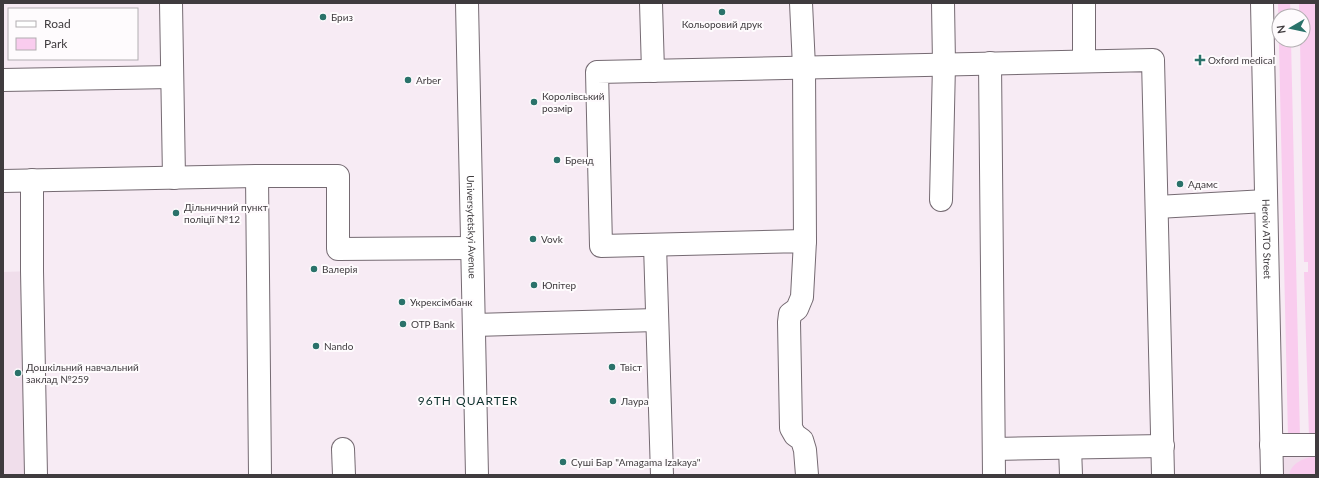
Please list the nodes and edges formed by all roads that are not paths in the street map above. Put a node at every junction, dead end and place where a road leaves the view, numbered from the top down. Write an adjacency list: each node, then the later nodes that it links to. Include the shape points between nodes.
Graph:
1 (171, 3): 13 (main road)
2 (466, 3): 24 (main road, Universytetskyi Avenue)
3 (651, 3): 12 (main road)
4 (801, 3): 11 (main road)
5 (943, 3): 10 (main road)
6 (1084, 3): 8 (main road)
7 (1262, 3): 20 (main road, Heroiv ATO Street)
8 (1084, 61): 9 (main road); 21 (main road, via 1153,60)
9 (990, 63): 10 (main road); 32 (main road)
10 (944, 64): 11 (main road); 19 (main road)
11 (804, 68): 12 (main road); 22 (main road)
12 (653, 71): 23 (main road, via 597,72 601,246)
13 (172, 77): 14 (main road); 16 (main road)
14 (3, 80)
15 (257, 176): 16 (main road); 24 (main road, via 338,176 338,249); 34 (main road)
16 (174, 178): 17 (main road)
17 (32, 180): 18 (main road); 33 (main road)
18 (3, 181)
19 (941, 200)
20 (1266, 201): 21 (main road); 27 (main road, Heroiv ATO Street)
21 (1157, 207): 29 (main road)
22 (804, 241): 23 (main road); 38 (main road, via 802,297 797,309 790,314 789,322 791,428 802,440)
23 (655, 245): 25 (main road)
24 (472, 248): 26 (main road, Universytetskyi Avenue)
25 (657, 320): 26 (main road); 37 (main road)
26 (474, 325): 36 (main road, Universytetskyi Avenue)
27 (1271, 445): 28 (main road); 42 (main road, Heroiv ATO Street)
28 (1316, 445)
29 (1163, 446): 30 (main road); 41 (main road)
30 (1070, 448): 32 (main road); 40 (main road)
31 (343, 449): 35 (main road)
32 (994, 449): 39 (main road)
33 (36, 475)
34 (260, 475)
35 (344, 475)
36 (477, 475)
37 (662, 475)
38 (807, 475)
39 (994, 475)
40 (1071, 475)
41 (1163, 475)
42 (1272, 475)

